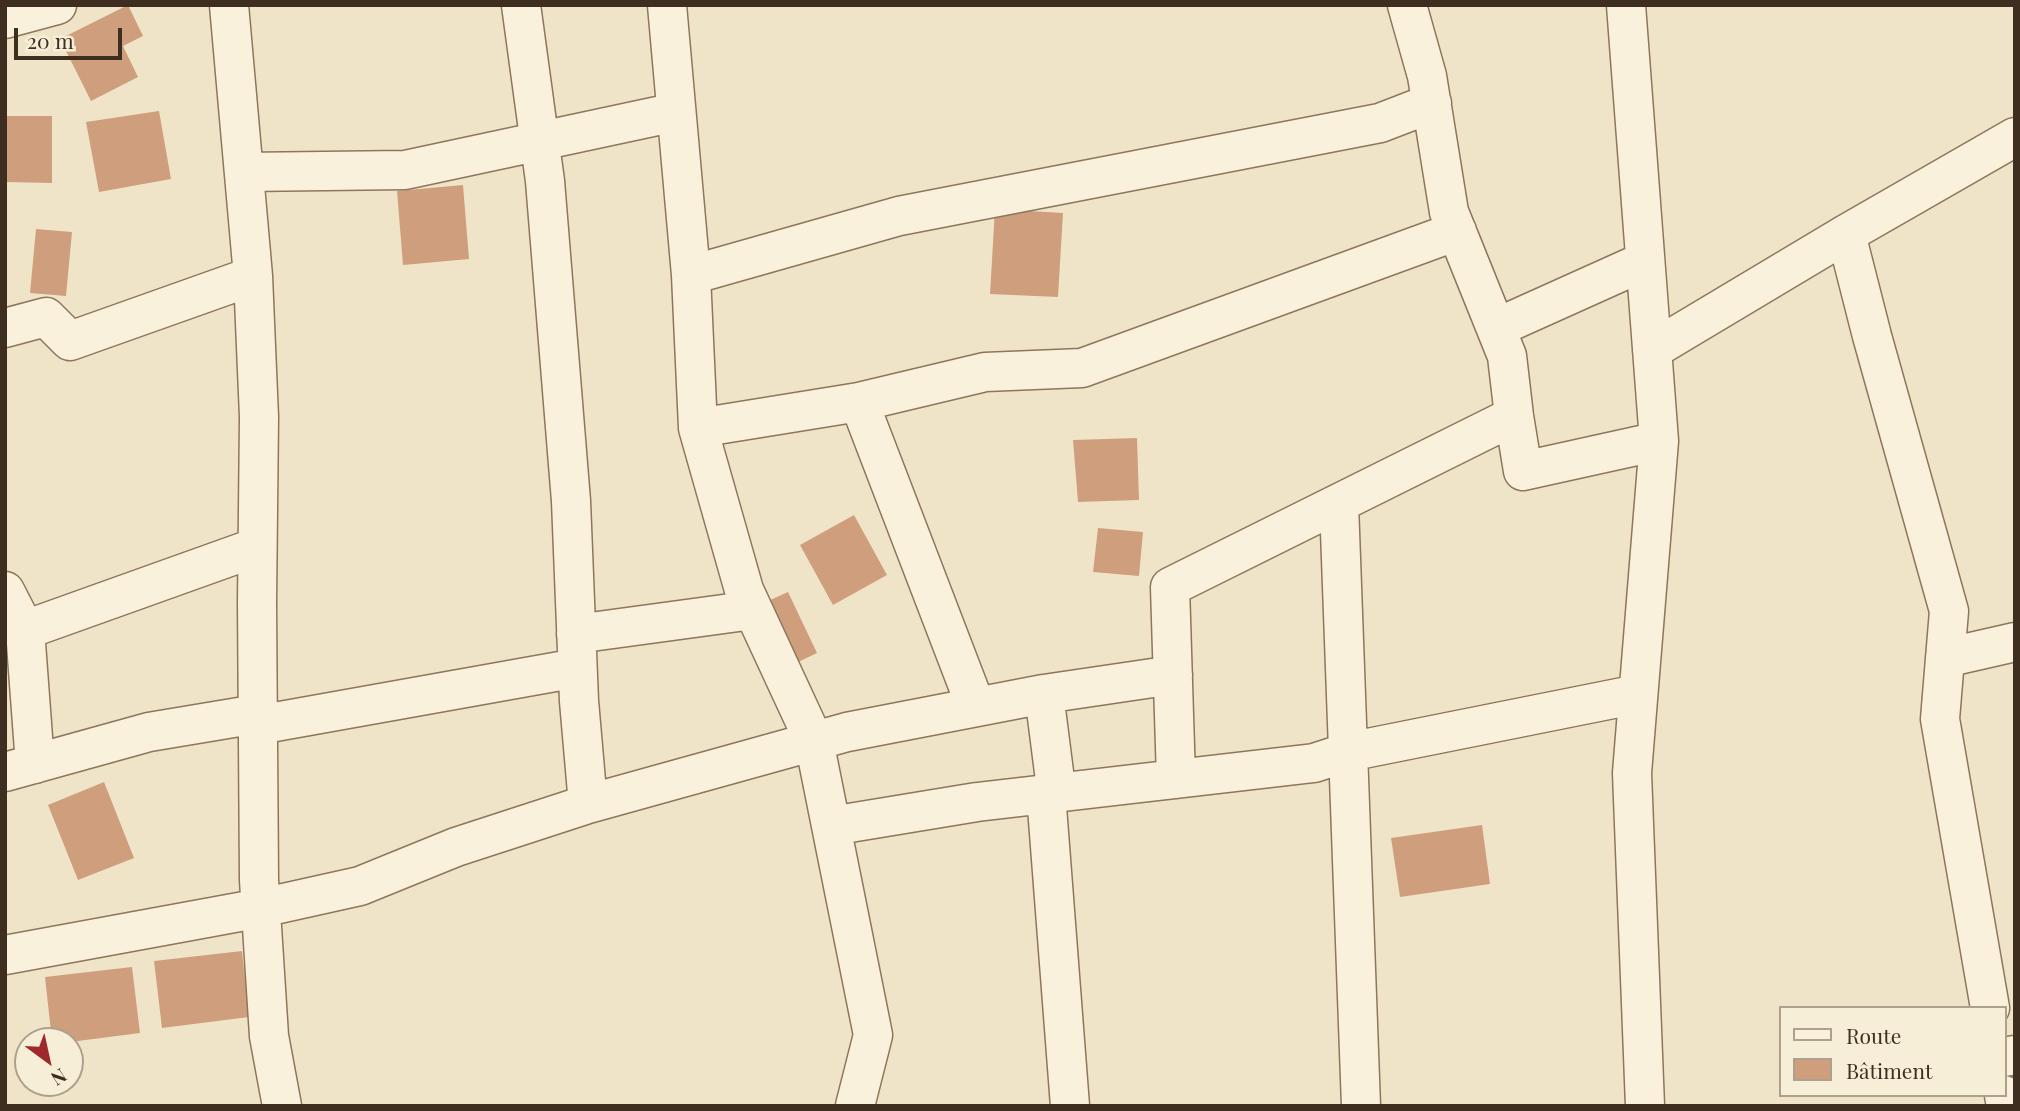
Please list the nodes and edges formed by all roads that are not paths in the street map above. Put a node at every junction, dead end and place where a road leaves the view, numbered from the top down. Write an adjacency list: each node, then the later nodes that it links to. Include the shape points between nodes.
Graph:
1 (57, 5): 7 (street)
2 (229, 5): 12 (street)
3 (521, 5): 11 (street)
4 (667, 5): 9 (street)
5 (1407, 5): 8 (street)
6 (1626, 5): 15 (street)
7 (5, 19)
8 (1432, 103): 13 (street, via 1449,212); 17 (street, via 1380,123 900,216)
9 (676, 112): 11 (street); 17 (street)
10 (2015, 137): 14 (street)
11 (539, 141): 12 (street, via 405,170); 31 (street, via 571,501)
12 (244, 172): 16 (street)
13 (1457, 231): 19 (street); 21 (street, via 1082,368 985,372)
14 (1846, 234): 20 (street); 32 (street, via 1949,611)
15 (1645, 261): 19 (street); 20 (street)
16 (253, 275): 18 (street, via 70,341 46,317); 26 (street, via 259,417)
17 (691, 275): 23 (street)
18 (5, 328)
19 (1496, 328): 22 (street, via 1507,356)
20 (1652, 350): 24 (street)
21 (859, 402): 23 (street); 36 (street)
22 (1514, 416): 24 (street, via 1523,471); 25 (street)
23 (698, 428): 28 (street)
24 (1659, 441): 35 (street)
25 (1339, 504): 33 (street, via 1170,587); 39 (street)
26 (257, 547): 29 (street); 37 (street)
27 (5, 591): 29 (street)
28 (753, 610): 31 (street); 38 (street)
29 (25, 630): 40 (street)
30 (2015, 642): 32 (street)
31 (576, 651): 37 (street); 43 (street)
32 (1945, 658): 47 (street, via 1940,719)
33 (1173, 674): 34 (street); 41 (street)
34 (1044, 694): 36 (street); 42 (street, via 1055,780)
35 (1638, 694): 39 (street); 52 (street, via 1632,773)
36 (976, 707): 38 (street)
37 (258, 725): 40 (street, via 245,716 163,730); 45 (street)
38 (814, 741): 43 (street); 44 (street)
39 (1348, 752): 41 (street, via 1314,763); 51 (street)
40 (20, 768)
41 (1176, 779): 42 (street)
42 (1046, 794): 44 (street); 50 (street)
43 (588, 804): 45 (street, via 456,847 360,886)
44 (831, 827): 49 (street, via 873,1035)
45 (261, 908): 46 (street); 48 (street, via 269,1036)
46 (5, 955)
47 (1990, 1006)
48 (282, 1106)
49 (855, 1106)
50 (1070, 1106)
51 (1361, 1106)
52 (1645, 1106)

